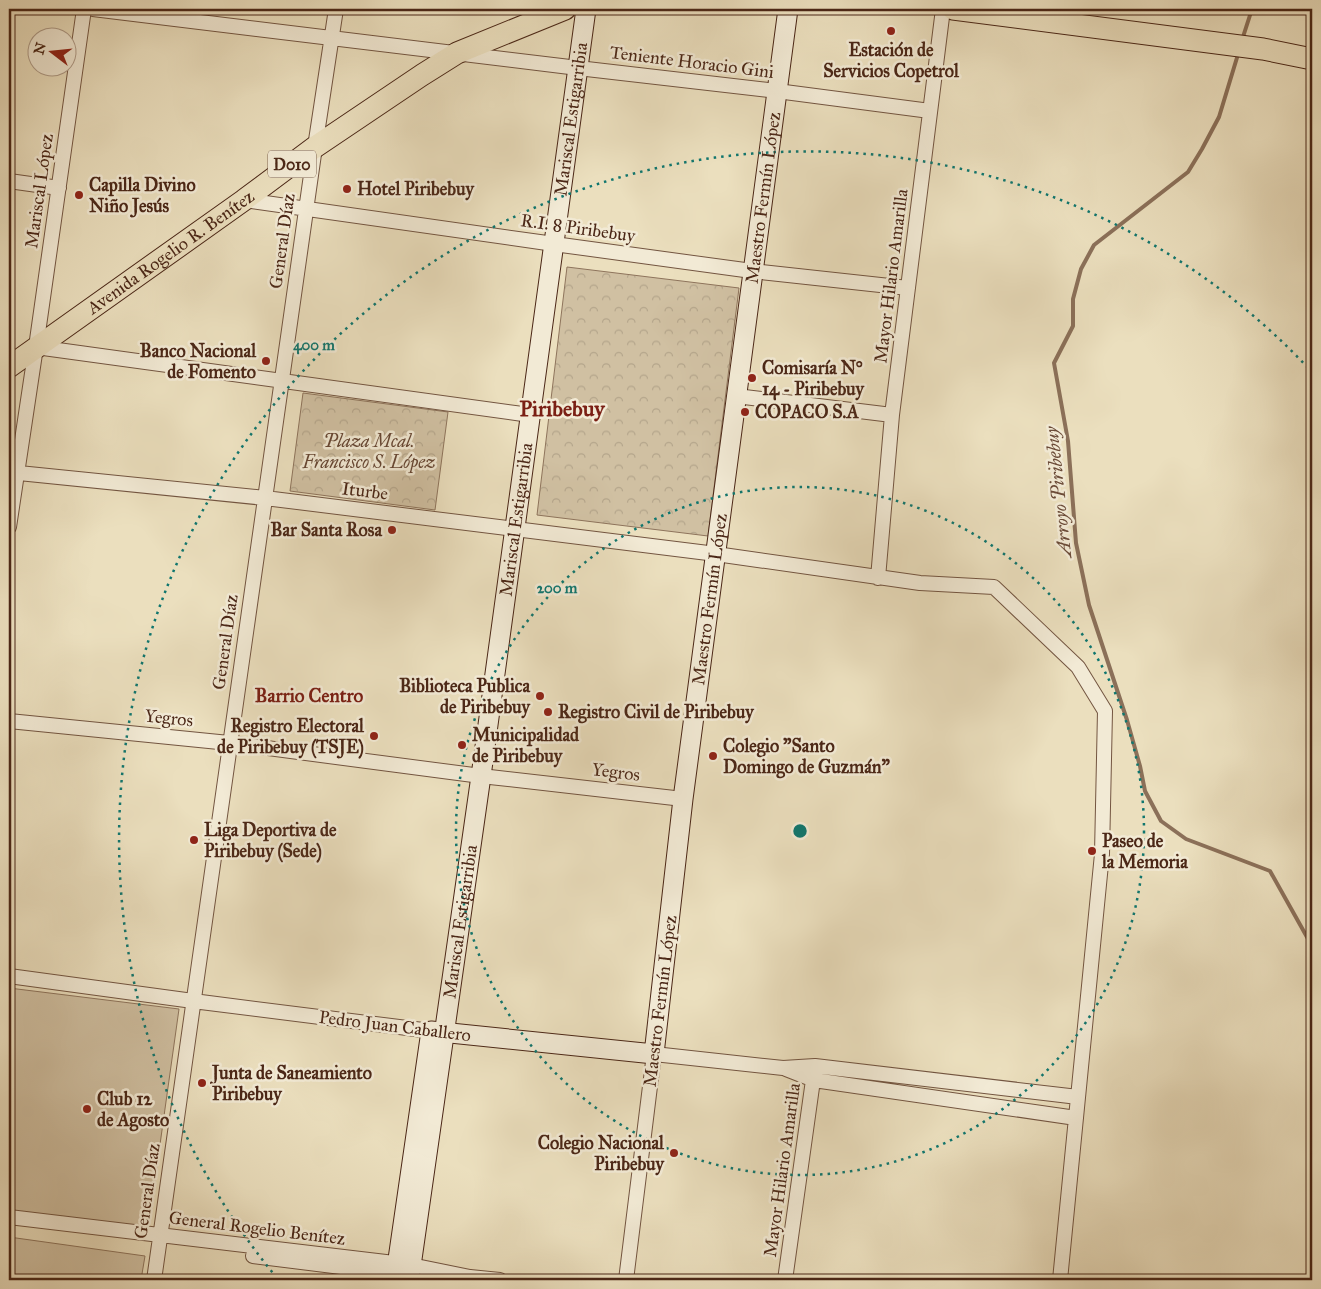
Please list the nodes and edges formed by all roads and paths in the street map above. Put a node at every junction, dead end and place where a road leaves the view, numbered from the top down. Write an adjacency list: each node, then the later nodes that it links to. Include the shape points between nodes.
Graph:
1 (84, 9): 17 (street, Mariscal López)
2 (93, 9): 9 (street, Teniente Horacio Gini)
3 (336, 9): 9 (street, General Díaz)
4 (565, 9): 10 (main road, Avenida Rogelio R. Benítez / D010)
5 (586, 9): 12 (street, Mariscal Estigarribia)
6 (788, 9): 13 (street, Maestro Fermín López)
7 (943, 9): 14 (street, Mayor Hilario Amarilla)
8 (953, 9): 11 (main road, via 1263,49)
9 (331, 38): 10 (street, Teniente Horacio Gini); 15 (street, General Díaz)
10 (457, 54): 12 (street, Teniente Horacio Gini); 15 (main road, Avenida Rogelio R. Benítez / D010)
11 (1312, 59)
12 (578, 68): 13 (street, Teniente Horacio Gini); 20 (street, Mariscal Estigarribia)
13 (777, 91): 14 (street, Teniente Horacio Gini); 21 (street, Maestro Fermín López)
14 (930, 111): 22 (street, Mayor Hilario Amarilla)
15 (315, 147): 18 (main road, Avenida Rogelio R. Benítez / D010); 19 (street, General Díaz)
16 (9, 181): 17 (street)
17 (59, 188): 23 (street, Mariscal López)
18 (244, 200): 19 (street, R.I. 8 Piribebuy); 23 (main road, Avenida Rogelio R. Benítez / D010)
19 (306, 209): 20 (street, R.I. 8 Piribebuy); 25 (street, General Díaz)
20 (554, 244): 21 (street, R.I. 8 Piribebuy); 27 (street, Mariscal Estigarribia)
21 (752, 271): 22 (street, R.I. 8 Piribebuy); 26 (street, Maestro Fermín López)
22 (908, 288): 28 (street, Mayor Hilario Amarilla)
23 (36, 347): 24 (main road, Avenida Rogelio R. Benítez / D010); 25 (street); 29 (street, Mariscal López)
24 (9, 367)
25 (282, 380): 27 (street); 30 (street, General Díaz)
26 (736, 396): 28 (street); 33 (street, Maestro Fermín López)
27 (530, 415): 32 (street, Mariscal Estigarribia)
28 (892, 415): 34 (street, Mayor Hilario Amarilla)
29 (13, 472): 30 (street, Iturbe); 31 (street, Mariscal López)
30 (265, 498): 32 (street, Iturbe); 36 (street, General Díaz)
31 (9, 527)
32 (515, 529): 33 (street, Iturbe); 37 (street, Mariscal Estigarribia)
33 (716, 554): 34 (street, Iturbe); 38 (street, Maestro Fermín López)
34 (878, 578): 46 (street, Iturbe, via 994,587 1078,667 1105,711 1102,854)
35 (9, 721): 36 (street, Yegros)
36 (229, 743): 37 (street, Yegros); 40 (street, General Díaz)
37 (481, 776): 38 (street, Yegros); 41 (street, Mariscal Estigarribia)
38 (683, 799): 42 (street, Maestro Fermín López)
39 (9, 976): 40 (street, Pedro Juan Caballero)
40 (193, 1001): 41 (street, Pedro Juan Caballero); 50 (street, General Díaz)
41 (438, 1032): 42 (street, Pedro Juan Caballero); 51 (street, Mariscal Estigarribia)
42 (654, 1054): 44 (street, Pedro Juan Caballero); 55 (street, Maestro Fermín López)
43 (815, 1066): 44 (street); 45 (street, Mayor Hilario Amarilla); 46 (street)
44 (783, 1068): 45 (street)
45 (814, 1080): 47 (street); 56 (street, Mayor Hilario Amarilla)
46 (1078, 1097): 47 (street, Iturbe)
47 (1076, 1118): 57 (street, Iturbe)
48 (9, 1217): 50 (street, General Rogelio Benítez)
49 (9, 1226): 50 (street, General Rogelio Benítez)
50 (159, 1240): 51 (street, General Rogelio Benítez); 52 (street, General Díaz)
51 (403, 1273): 53 (street, General Rogelio Benítez); 54 (street, General Rogelio Benítez)
52 (154, 1280)
53 (447, 1280)
54 (500, 1280)
55 (626, 1280)
56 (785, 1280)
57 (1060, 1280)

